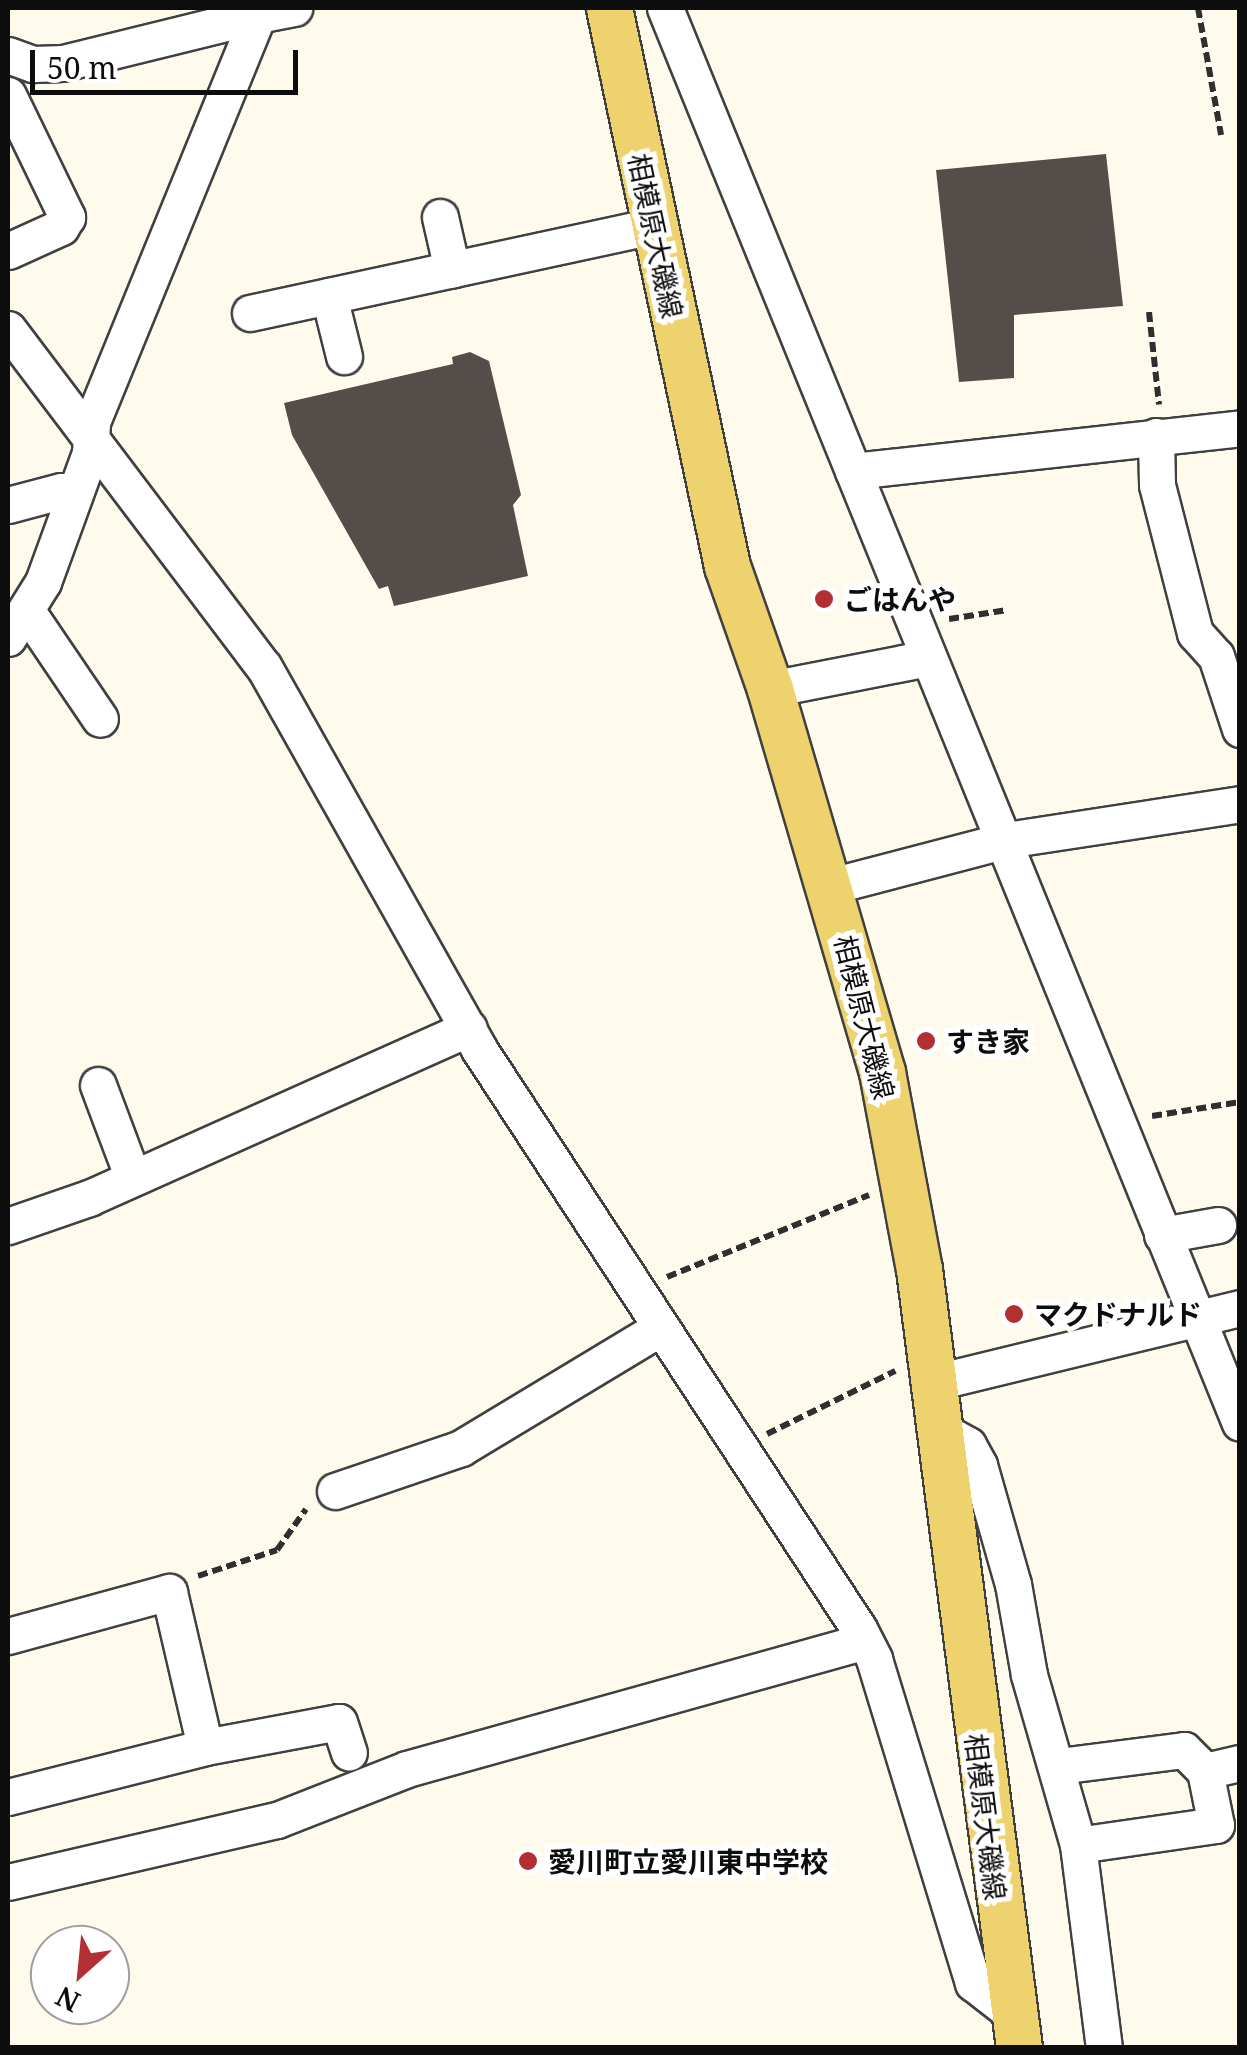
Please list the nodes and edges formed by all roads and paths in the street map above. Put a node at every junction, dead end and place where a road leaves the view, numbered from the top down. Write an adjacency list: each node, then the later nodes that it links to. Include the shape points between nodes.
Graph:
1 (294, 8): 5 (street)
2 (609, 8): 10 (main road, 相模原大磯線)
3 (665, 8): 21 (street)
4 (1198, 8): 8 (path)
5 (258, 16): 6 (street, via 63,62 33,64); 19 (street)
6 (8, 55)
7 (8, 95): 11 (street, via 67,217 61,227)
8 (1221, 135)
9 (440, 217): 12 (street)
10 (654, 226): 12 (street); 28 (main road, 相模原大磯線, via 726,566)
11 (8, 252)
12 (452, 270): 13 (street)
13 (329, 296): 15 (street); 17 (street)
14 (1149, 312): 20 (path)
15 (250, 313)
16 (8, 329): 19 (street)
17 (344, 356)
18 (1240, 428): 20 (street)
19 (90, 436): 22 (street); 34 (street, via 186,534 280,662 442,961)
20 (1159, 436): 21 (street); 30 (street, via 1157,485 1195,633 1216,656)
21 (854, 470): 26 (street)
22 (74, 494): 23 (street, via 61,491); 25 (street)
23 (8, 505)
24 (1007, 610): 26 (path)
25 (17, 624): 29 (street)
26 (915, 624): 27 (street)
27 (928, 658): 28 (street); 32 (street)
28 (770, 689): 33 (main road, 相模原大磯線)
29 (100, 719)
30 (1240, 729)
31 (1240, 804): 32 (street)
32 (1006, 840): 33 (street); 37 (street, via 1061,938)
33 (830, 886): 39 (main road, 相模原大磯線, via 882,1072)
34 (469, 1028): 38 (street); 43 (street, via 572,1215)
35 (98, 1085): 38 (street)
36 (1240, 1102): 37 (path)
37 (1117, 1121): 42 (street)
38 (133, 1178): 41 (street)
39 (902, 1182): 43 (path); 47 (main road, 相模原大磯線)
40 (1218, 1225): 42 (street)
41 (8, 1226)
42 (1162, 1236): 45 (street)
43 (634, 1291): 46 (street)
44 (1240, 1308): 45 (street)
45 (1197, 1318): 47 (street); 48 (street)
46 (658, 1330): 50 (street); 51 (street, via 461,1448)
47 (930, 1370): 49 (main road, 相模原大磯線); 50 (path)
48 (1239, 1421)
49 (940, 1430): 58 (street, via 968,1445 979,1465 1013,1584 1029,1675); 63 (main road, 相模原大磯線)
50 (738, 1449): 54 (street)
51 (335, 1490): 52 (path, via 314,1498 277,1550)
52 (169, 1592): 53 (street); 55 (street)
53 (8, 1636)
54 (862, 1642): 62 (street, via 407,1769 277,1820); 63 (street, via 874,1659 973,1983)
55 (205, 1747): 56 (street, via 339,1722); 60 (street)
56 (349, 1752)
57 (1240, 1764): 59 (street)
58 (1059, 1766): 59 (street, via 1184,1750); 61 (street)
59 (1205, 1771): 61 (street, via 1216,1825)
60 (8, 1797)
61 (1078, 1845): 64 (street)
62 (8, 1882)
63 (1016, 2031)
64 (1104, 2048)

